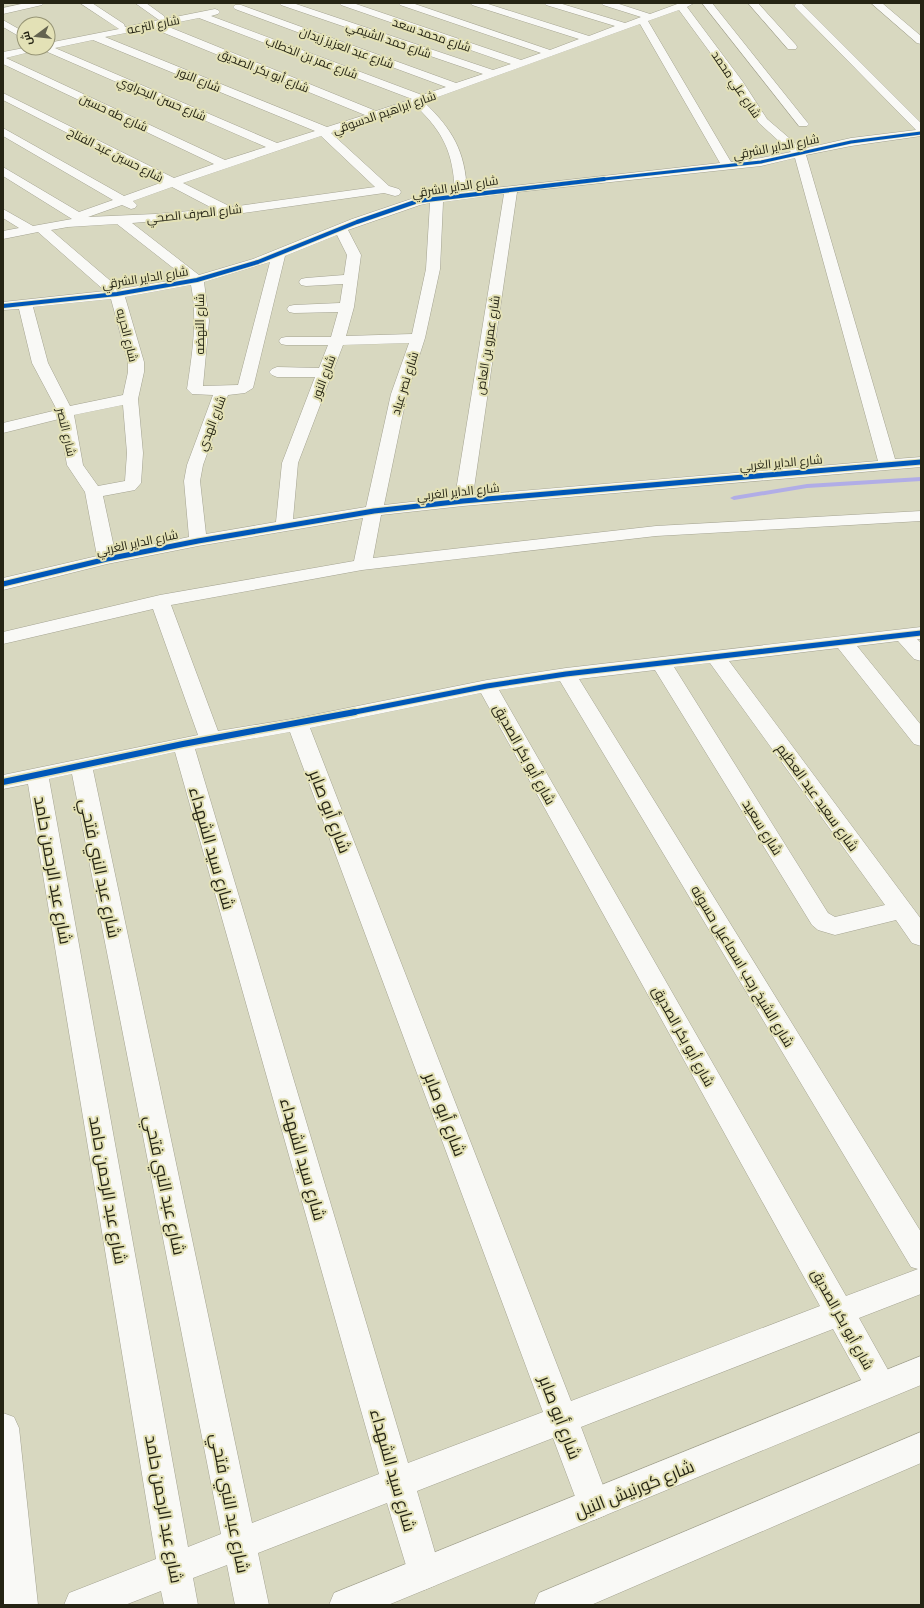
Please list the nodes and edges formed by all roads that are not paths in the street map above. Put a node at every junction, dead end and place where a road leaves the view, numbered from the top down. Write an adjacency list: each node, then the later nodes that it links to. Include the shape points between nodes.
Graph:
1 (39, 3): 19 (main road)
2 (84, 3): 24 (main road)
3 (140, 3): 20 (main road)
4 (258, 3): 17 (main road, شارع الترعه)
5 (284, 3): 40 (main road, شارع حمد الشيمي)
6 (344, 3): 39 (main road, شارع محمد سعد)
7 (403, 3): 37 (main road)
8 (475, 3): 29 (main road)
9 (549, 3): 25 (main road)
10 (606, 3): 21 (main road)
11 (668, 3): 15 (main road)
12 (707, 3): 45 (main road)
13 (753, 3): 32 (main road)
14 (876, 3): 30 (main road)
15 (683, 5): 21 (main road, شارع ابراهيم الدسوقي); 51 (main road, شارع علي محمد, via 762,121)
16 (799, 6): 46 (main road)
17 (229, 7): 18 (main road, شارع الترعه); 41 (main road, شارع عبد العزيز زيدان)
18 (203, 10): 20 (main road, شارع الترعه); 23 (main road, شارع الترعه); 43 (main road, شارع عمر بن الخطاب)
19 (3, 11)
20 (161, 18): 24 (main road, شارع الترعه)
21 (646, 18): 25 (main road, شارع ابراهيم الدسوقي); 53 (main road)
22 (3, 23): 26 (main road)
23 (152, 24): 27 (main road, شارع الترعه); 44 (main road, شارع أبو بكر الصديق)
24 (121, 26): 28 (main road, شارع الترعه)
25 (624, 26): 29 (main road, شارع ابراهيم الدسوقي)
26 (16, 31)
27 (93, 36): 31 (main road, شارع الترعه); 48 (main road, شارع النور)
28 (56, 39)
29 (588, 39): 37 (main road, شارع ابراهيم الدسوقي)
30 (921, 42)
31 (56, 45)
32 (792, 47)
33 (16, 48): 35 (main road)
34 (16, 49): 35 (main road)
35 (4, 50)
36 (56, 50): 50 (main road, شارع حسن البحراوي)
37 (550, 53): 39 (main road, شارع ابراهيم الدسوقي)
38 (3, 60): 52 (main road, شارع طه حسين)
39 (521, 64): 40 (main road, شارع ابراهيم الدسوقي)
40 (493, 74): 41 (main road, شارع ابراهيم الدسوقي)
41 (456, 87): 43 (main road, شارع ابراهيم الدسوقي)
42 (3, 96): 55 (main road, شارع حسين عبد الفتاح)
43 (420, 100): 44 (main road, شارع ابراهيم الدسوقي); 58 (main road, via 450,137 458,158)
44 (376, 115): 48 (main road, شارع ابراهيم الدسوقي)
45 (803, 124)
46 (921, 129)
47 (3, 131): 60 (main road)
48 (325, 132): 50 (main road, شارع ابراهيم الدسوقي); 56 (main road, شارع النور)
49 (921, 133): 51 (main road, شارع الداير الشرقي, via 857,141)
50 (277, 147): 52 (main road, شارع ابراهيم الدسوقي)
51 (800, 154): 53 (main road, شارع الداير الشرقي); 89 (main road)
52 (224, 164): 55 (main road, شارع ابراهيم الدسوقي)
53 (728, 166): 57 (main road, شارع الداير الشرقي)
54 (3, 171): 65 (main road)
55 (172, 182): 60 (main road, شارع ابراهيم الدسوقي); 62 (main road, شارع حسين عبد الفتاح)
56 (385, 188): 61 (main road); 62 (main road, شارع الصرف الصحي)
57 (511, 189): 58 (main road, شارع الداير الشرقي); 91 (main road, شارع عمرو بن العاص)
58 (461, 196): 59 (main road, شارع الداير الشرقي)
59 (437, 199): 61 (main road, شارع الداير الشرقي); 79 (main road, شارع نصر عياد, via 433,269)
60 (123, 200): 64 (main road); 65 (main road, شارع ابراهيم الدسوقي)
61 (418, 201): 68 (main road, شارع الداير الشرقي)
62 (229, 211): 64 (main road, شارع الصرف الصحي)
63 (3, 213): 67 (main road, شارع الحريه)
64 (155, 218): 66 (main road, شارع الصرف الصحي)
65 (81, 219): 66 (main road, شارع الصرف الصحي); 67 (main road, شارع الصرف الصحي)
66 (120, 220): 72 (main road, شارع النهضه)
67 (36, 229): 69 (main road, شارع الصرف الصحي); 74 (main road, شارع الحريه)
68 (341, 229): 70 (main road, شارع الداير الشرقي); 71 (main road, شارع النور, via 354,255)
69 (3, 235)
70 (279, 254): 72 (main road, شارع الداير الشرقي); 84 (main road, شارع الهدي, via 245,388)
71 (351, 279): 73 (main road); 77 (main road, شارع النور)
72 (198, 280): 74 (main road, شارع الداير الشرقي); 84 (main road, شارع النهضه, via 201,292 201,350 195,389 201,392)
73 (306, 282)
74 (117, 294): 75 (main road, شارع الداير الشرقي); 85 (main road, شارع الحريه, via 136,362)
75 (25, 304): 76 (main road, شارع الداير الشرقي); 86 (main road, شارع النصر, via 40,363)
76 (3, 306)
77 (347, 307): 78 (main road); 81 (main road, شارع النور)
78 (294, 309)
79 (418, 338): 81 (main road); 92 (main road, شارع نصر عياد, via 399,394)
80 (286, 341): 81 (main road)
81 (337, 341): 83 (main road, شارع النور)
82 (277, 372): 83 (main road)
83 (325, 373): 94 (main road, شارع النور, via 290,463)
84 (222, 391): 95 (main road, شارع الهدي, via 195,465 192,481)
85 (130, 399): 86 (main road); 90 (main road, شارع الحريه, via 135,453 133,483 129,486)
86 (65, 411): 87 (main road); 90 (main road, شارع النصر, via 75,465)
87 (3, 428)
88 (921, 462): 89 (main road, شارع الداير الغربي)
89 (888, 465): 91 (main road, شارع الداير الغربي)
90 (94, 492): 96 (main road, شارع النصر)
91 (462, 501): 92 (main road, شارع الداير الغربي)
92 (374, 512): 94 (main road, شارع الداير الغربي); 97 (main road, شارع نصر عياد)
93 (921, 516): 97 (main road, via 656,531)
94 (284, 526): 95 (main road, شارع الداير الغربي)
95 (198, 541): 96 (main road, شارع الداير الغربي)
96 (107, 559): 98 (main road, شارع الداير الغربي)
97 (362, 565): 99 (main road)
98 (4, 579)
99 (160, 602): 101 (main road); 109 (main road)
100 (912, 634): 102 (main road); 104 (main road)
101 (3, 638)
102 (843, 642): 103 (main road); 110 (main road)
103 (715, 656): 105 (main road); 115 (main road, شارع سعيد عبد العظيم)
104 (921, 656)
105 (661, 663): 106 (main road); 115 (main road, شارع سعيد, via 820,919 835,926)
106 (566, 674): 107 (main road); 117 (main road, شارع الشيخ رجب اسماعيل حسونه)
107 (487, 686): 108 (main road); 119 (main road, شارع أبو بكر الصديق)
108 (298, 724): 109 (main road); 122 (main road, شارع أبو صابر)
109 (210, 739): 111 (main road)
110 (921, 739)
111 (183, 744): 112 (main road); 125 (main road, شارع سيد الشهداء)
112 (80, 765): 113 (main road); 127 (main road, شارع عبد النبي فتحي)
113 (37, 774): 114 (main road); 128 (main road, شارع عبد الرحمن حامد)
114 (3, 782)
115 (901, 910): 116 (main road, شارع سعيد عبد العظيم)
116 (921, 937)
117 (921, 1258)
118 (921, 1281): 119 (main road)
119 (840, 1311): 121 (main road, شارع أبو بكر الصديق); 122 (main road)
120 (921, 1370): 121 (main road, شارع كورنيش النيل)
121 (881, 1386): 126 (main road, شارع كورنيش النيل)
122 (561, 1419): 125 (main road); 126 (main road, شارع أبو صابر)
123 (3, 1428): 130 (main road)
124 (921, 1447): 135 (main road)
125 (398, 1482): 127 (main road); 129 (main road, شارع سيد الشهداء)
126 (594, 1504): 129 (main road, شارع كورنيش النيل)
127 (240, 1544): 128 (main road); 133 (main road, شارع عبد النبي فتحي)
128 (175, 1568): 131 (main road); 132 (main road, شارع عبد الرحمن حامد)
129 (424, 1573): 134 (main road, شارع كورنيش النيل)
130 (21, 1605)
131 (81, 1605)
132 (181, 1605)
133 (252, 1605)
134 (346, 1605)
135 (551, 1605)

